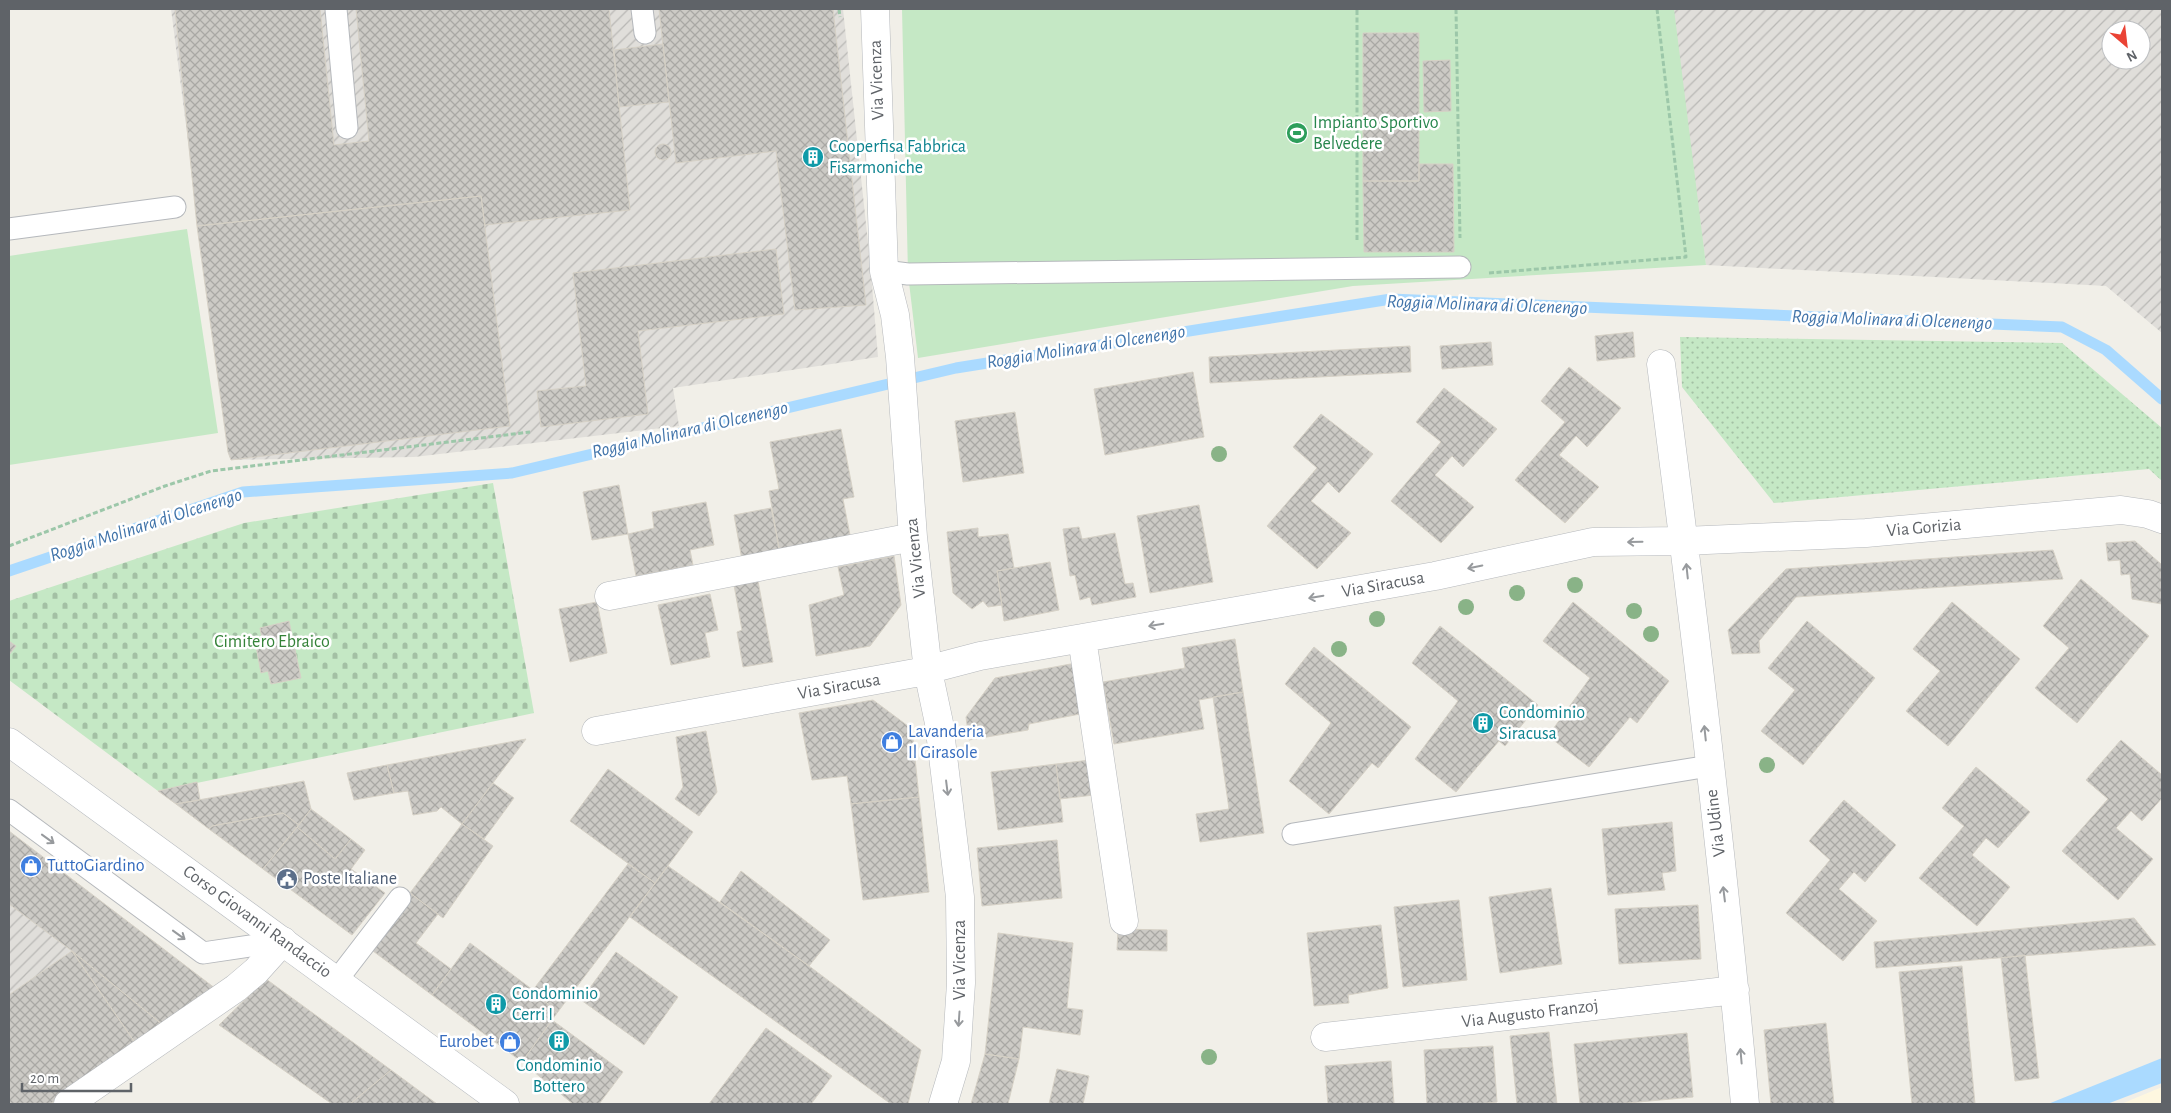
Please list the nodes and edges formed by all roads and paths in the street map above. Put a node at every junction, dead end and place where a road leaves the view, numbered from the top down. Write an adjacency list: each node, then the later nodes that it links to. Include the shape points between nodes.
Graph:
1 (336, 9): 8 (lane)
2 (642, 9): 7 (lane)
3 (875, 9): 13 (street, Via Vicenza)
4 (1357, 9): 12 (path)
5 (1456, 9): 11 (path)
6 (1657, 9): 11 (path, via 1686,257 1460,275)
7 (645, 33)
8 (347, 128)
9 (175, 207): 10 (lane)
10 (9, 229)
11 (1460, 267): 12 (lane)
12 (1357, 268): 13 (lane, via 908,274)
13 (884, 271): 17 (street, Via Vicenza, via 895,315 900,357)
14 (1660, 364): 18 (street, Via Udine)
15 (530, 432): 19 (path, via 211,471)
16 (2162, 519): 18 (street, Via Gorizia, via 2121,510 1866,533)
17 (913, 537): 20 (street); 22 (street, Via Vicenza)
18 (1684, 541): 21 (street, Via Siracusa, one-way to 21, via 1593,542 1435,576); 25 (street, Via Udine, one-way to 18)
19 (9, 546)
20 (610, 596)
21 (1082, 638): 22 (street, Via Siracusa, via 980,656); 29 (street)
22 (928, 671): 23 (street, Via Siracusa); 36 (street, Via Vicenza, one-way to 36, via 939,723 960,897 961,983 956,1062)
23 (596, 731)
24 (9, 742): 30 (street, Corso Giovanni Randaccio)
25 (1709, 766): 27 (lane); 32 (street, Via Udine, one-way to 25)
26 (9, 810): 30 (lane, one-way to 30, via 203,953)
27 (1294, 834)
28 (400, 898): 31 (lane)
29 (1124, 921)
30 (282, 941): 31 (street, Corso Giovanni Randaccio); 34 (street, via 236,988)
31 (337, 980): 35 (street, Corso Giovanni Randaccio)
32 (1735, 990): 33 (street, Via Augusto Franzoj); 37 (street, Via Udine, one-way to 32)
33 (1325, 1037)
34 (68, 1104)
35 (505, 1104)
36 (943, 1104)
37 (1745, 1104)

